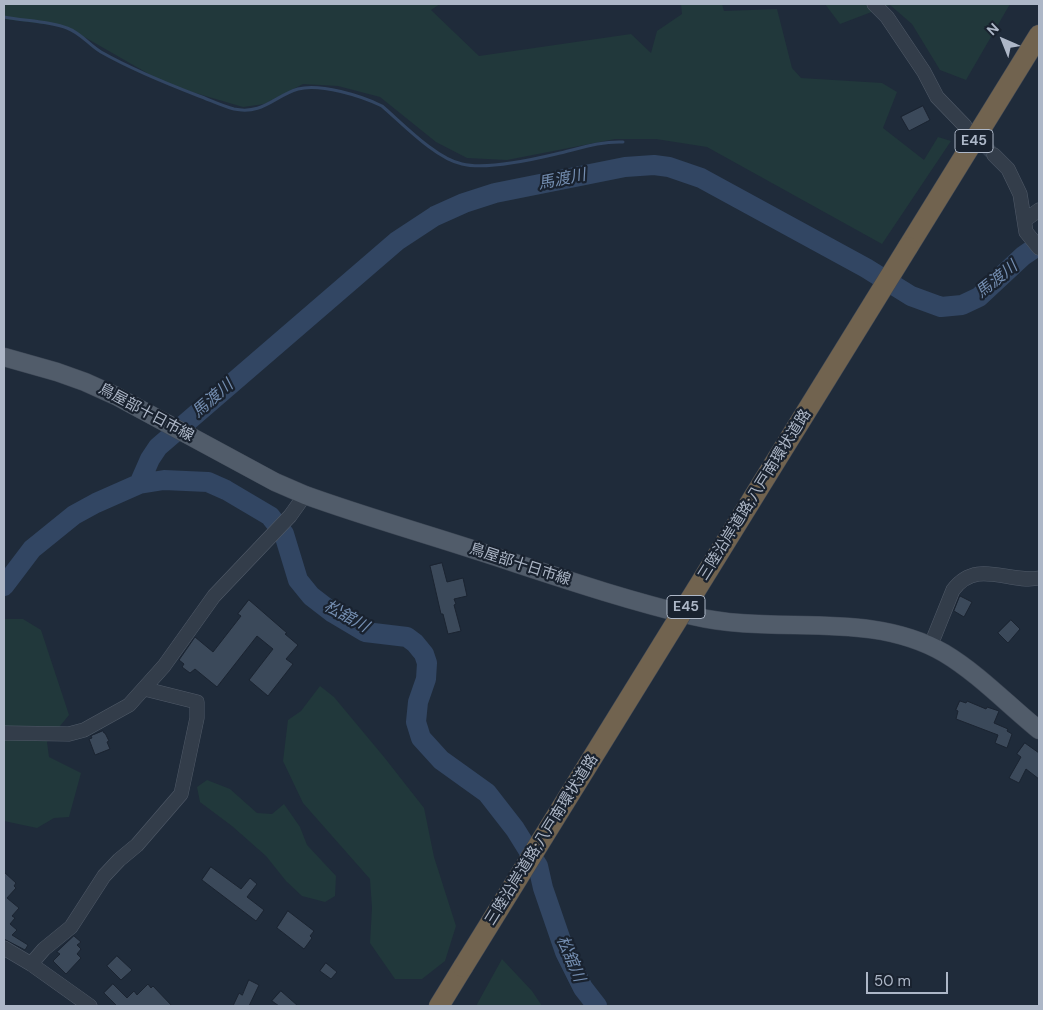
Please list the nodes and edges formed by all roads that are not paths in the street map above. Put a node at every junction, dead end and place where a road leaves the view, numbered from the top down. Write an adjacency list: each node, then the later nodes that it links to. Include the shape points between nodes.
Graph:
1 (874, 4): 3 (street, via 924,72 936,97)
2 (1039, 35): 18 (highway, 三陸沿岸道路;八戸南環状道路 / E45, bridge)
3 (965, 126)
4 (994, 155): 6 (street, via 1008,168 1020,194)
5 (1039, 210): 6 (street)
6 (1025, 220): 7 (street, via 1026,232)
7 (1039, 248)
8 (4, 357): 9 (main road, 鳥屋部十日市線, via 86,382)
9 (305, 495): 11 (main road, 鳥屋部十日市線, via 617,597 669,610 726,622 881,631); 12 (street, via 288,519 214,596)
10 (1039, 578): 11 (street, via 1024,580 983,573 966,578 953,590)
11 (930, 646): 13 (main road, 鳥屋部十日市線, via 963,666)
12 (144, 689): 14 (street, via 129,705 84,730 69,734); 16 (street, via 197,702 197,718 181,794 137,845 104,876 71,927)
13 (1039, 730)
14 (4, 733)
15 (4, 948): 16 (street)
16 (31, 964): 17 (street)
17 (90, 1006)
18 (439, 1006)

